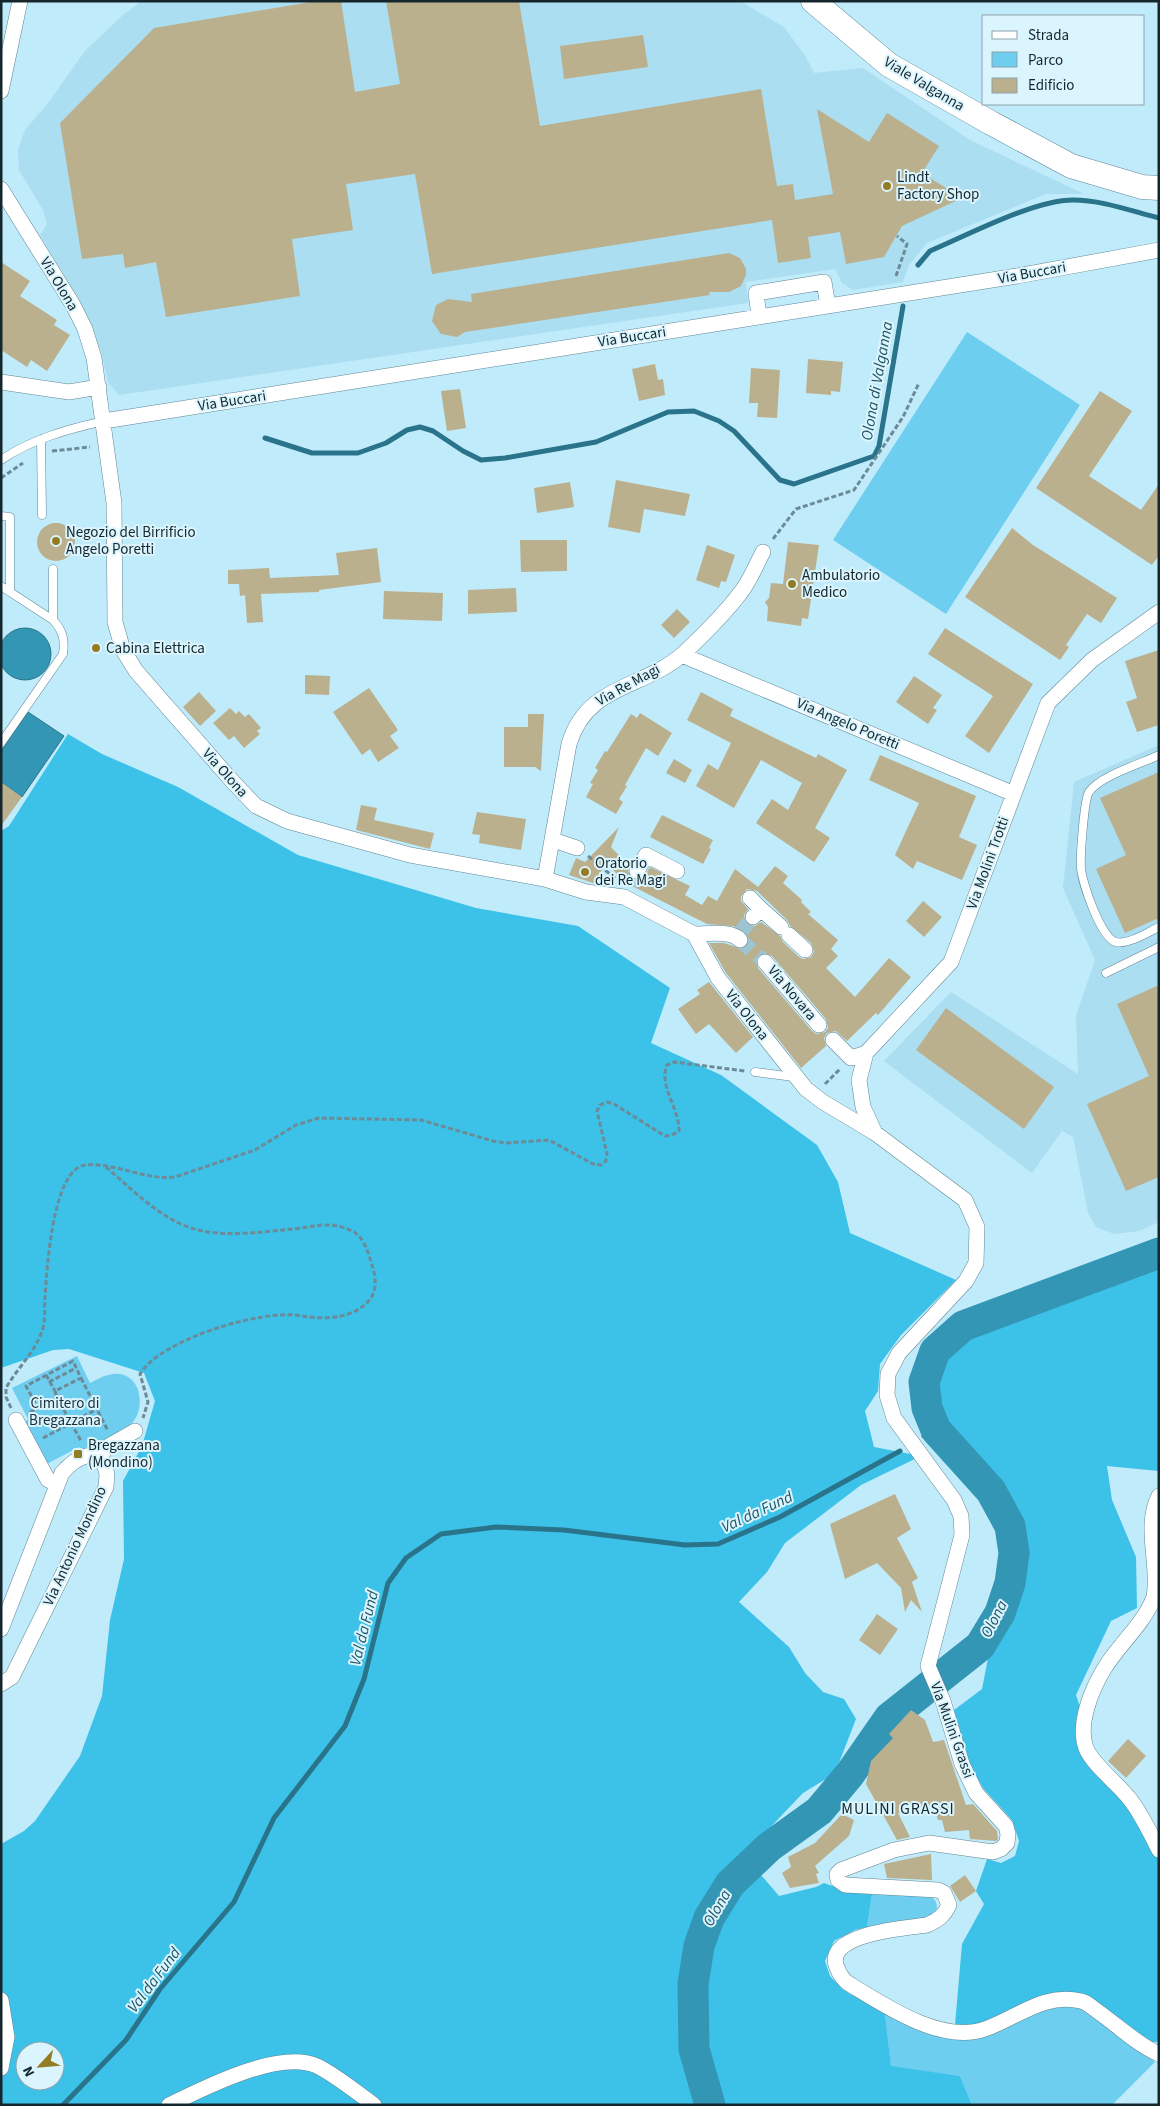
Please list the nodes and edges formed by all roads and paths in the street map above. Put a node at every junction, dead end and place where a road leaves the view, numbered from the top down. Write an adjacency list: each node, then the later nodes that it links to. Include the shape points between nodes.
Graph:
1 (20, 1): 3 (street)
2 (813, 1): 4 (main road, Viale Valganna, via 889,65 990,124 1071,166)
3 (1, 91)
4 (1159, 188)
5 (1, 189): 13 (street, Via Olona, via 85,329)
6 (896, 236): 8 (path, via 907,244)
7 (1159, 250): 9 (street, Via Buccari)
8 (896, 276)
9 (828, 306): 10 (street, Via Buccari); 10 (street, via 824,282 756,293)
10 (759, 316): 14 (street, Via Buccari)
11 (1, 382): 13 (street, via 69,392)
12 (919, 383): 19 (path, via 903,417 854,490 796,509)
13 (99, 386): 14 (street, Via Olona)
14 (104, 421): 15 (lane); 33 (street, Via Olona, via 114,503 115,622 123,650 136,671 256,806 287,821 373,846)
15 (41, 439): 16 (lane); 17 (lane)
16 (1, 460)
17 (42, 515)
18 (1, 516): 22 (lane, via 10,517)
19 (763, 552): 25 (street, Via Re Magi, via 742,592)
20 (52, 569): 24 (lane)
21 (1, 586): 22 (lane)
22 (10, 592): 24 (lane)
23 (1159, 612): 28 (street, Via Molini Trotti, via 1092,660 1048,703)
24 (53, 620): 26 (lane, via 65,640 63,654)
25 (682, 655): 28 (street, Via Angelo Poretti); 29 (street, Via Re Magi, via 595,702 583,715 569,744)
26 (1, 743)
27 (1159, 755): 36 (lane, via 1096,784 1087,794 1081,869 1095,913 1108,938 1116,942 1127,941)
28 (1014, 794): 45 (street, Via Molini Trotti, via 951,962)
29 (553, 840): 30 (street); 33 (street, Via Re Magi)
30 (577, 848): 34 (path, via 603,866)
31 (637, 871): 32 (street, via 646,856)
32 (677, 872)
33 (545, 879): 34 (street, Via Olona, via 586,892)
34 (627, 890): 37 (street, Via Olona)
35 (750, 898): 40 (street, via 757,913 785,931)
36 (1159, 927)
37 (694, 934): 38 (street); 48 (street, Via Olona, via 718,978)
38 (738, 937)
39 (1159, 948): 42 (lane)
40 (805, 950)
41 (765, 962): 43 (street, Via Novara)
42 (1106, 973)
43 (819, 1025)
44 (833, 1040): 46 (street)
45 (866, 1053): 46 (street); 50 (street, Via Molini Trotti, via 859,1080 863,1107)
46 (851, 1058): 49 (path)
47 (755, 1072): 48 (lane); 51 (path, via 674,1062 667,1065 664,1072 679,1122 679,1131 672,1135 665,1136 614,1104 600,1105 597,1111 607,1154 601,1165 593,1164 550,1140 493,1141 421,1120 319,1118 296,1125 255,1150 175,1177 164,1178)
48 (796, 1077): 49 (street, Via Olona)
49 (814, 1095): 50 (street, Via Olona)
50 (875, 1133): 74 (street, Via Mulini Grassi, via 965,1200 976,1227 976,1262 966,1281 899,1353 888,1374 887,1395 894,1418 954,1500 961,1516 962,1535 928,1666 943,1701 962,1764 976,1793 1006,1826 1008,1834 1007,1843 993,1852 929,1843 894,1850 837,1874 838,1880 845,1885 938,1890 944,1893 949,1905 945,1914 927,1925 859,1937 839,1948 835,1960 838,1973 847,1983 895,2012 919,2023 955,2032 983,2030 1042,2002 1083,2001)
51 (106, 1167): 61 (path, via 86,1165 77,1168 68,1175 62,1189 49,1247 42,1333 6,1390); 63 (path, via 159,1211 181,1225 200,1231 238,1232 314,1224 334,1225 353,1231 366,1246 376,1279 374,1294 366,1304 339,1317 317,1319 288,1313 260,1316 171,1347 149,1362 140,1374 148,1402)
52 (76, 1368): 53 (path, via 73,1362); 54 (path); 55 (path)
53 (46, 1375): 55 (path); 59 (path, via 26,1386)
54 (81, 1378): 56 (path); 60 (path)
55 (49, 1382): 56 (path)
56 (55, 1392): 59 (path, via 57,1398)
57 (60, 1403): 62 (path)
58 (101, 1407): 60 (path)
59 (38, 1408): 61 (path)
60 (97, 1409): 62 (path); 65 (path)
61 (16, 1420): 66 (street)
62 (71, 1423): 64 (path); 66 (path)
63 (135, 1430): 65 (street)
64 (82, 1444)
65 (115, 1444): 67 (street, via 107,1447)
66 (30, 1445): 68 (street, via 48,1480)
67 (99, 1458): 68 (street, via 91,1455 70,1464); 71 (street, Via Antonio Mondino, via 106,1470 106,1487 12,1678)
68 (57, 1484): 70 (street)
69 (1159, 1496): 72 (street, via 1153,1507 1158,1570 1154,1596 1104,1668 1089,1699 1084,1722 1086,1748 1129,1798)
70 (1, 1629)
71 (1, 1684)
72 (1159, 1850)
73 (1, 2000): 75 (street, via 7,2036)
74 (1159, 2054)
75 (1, 2068)
76 (169, 2105): 77 (street, via 219,2080 283,2062 316,2066)
77 (374, 2105)

